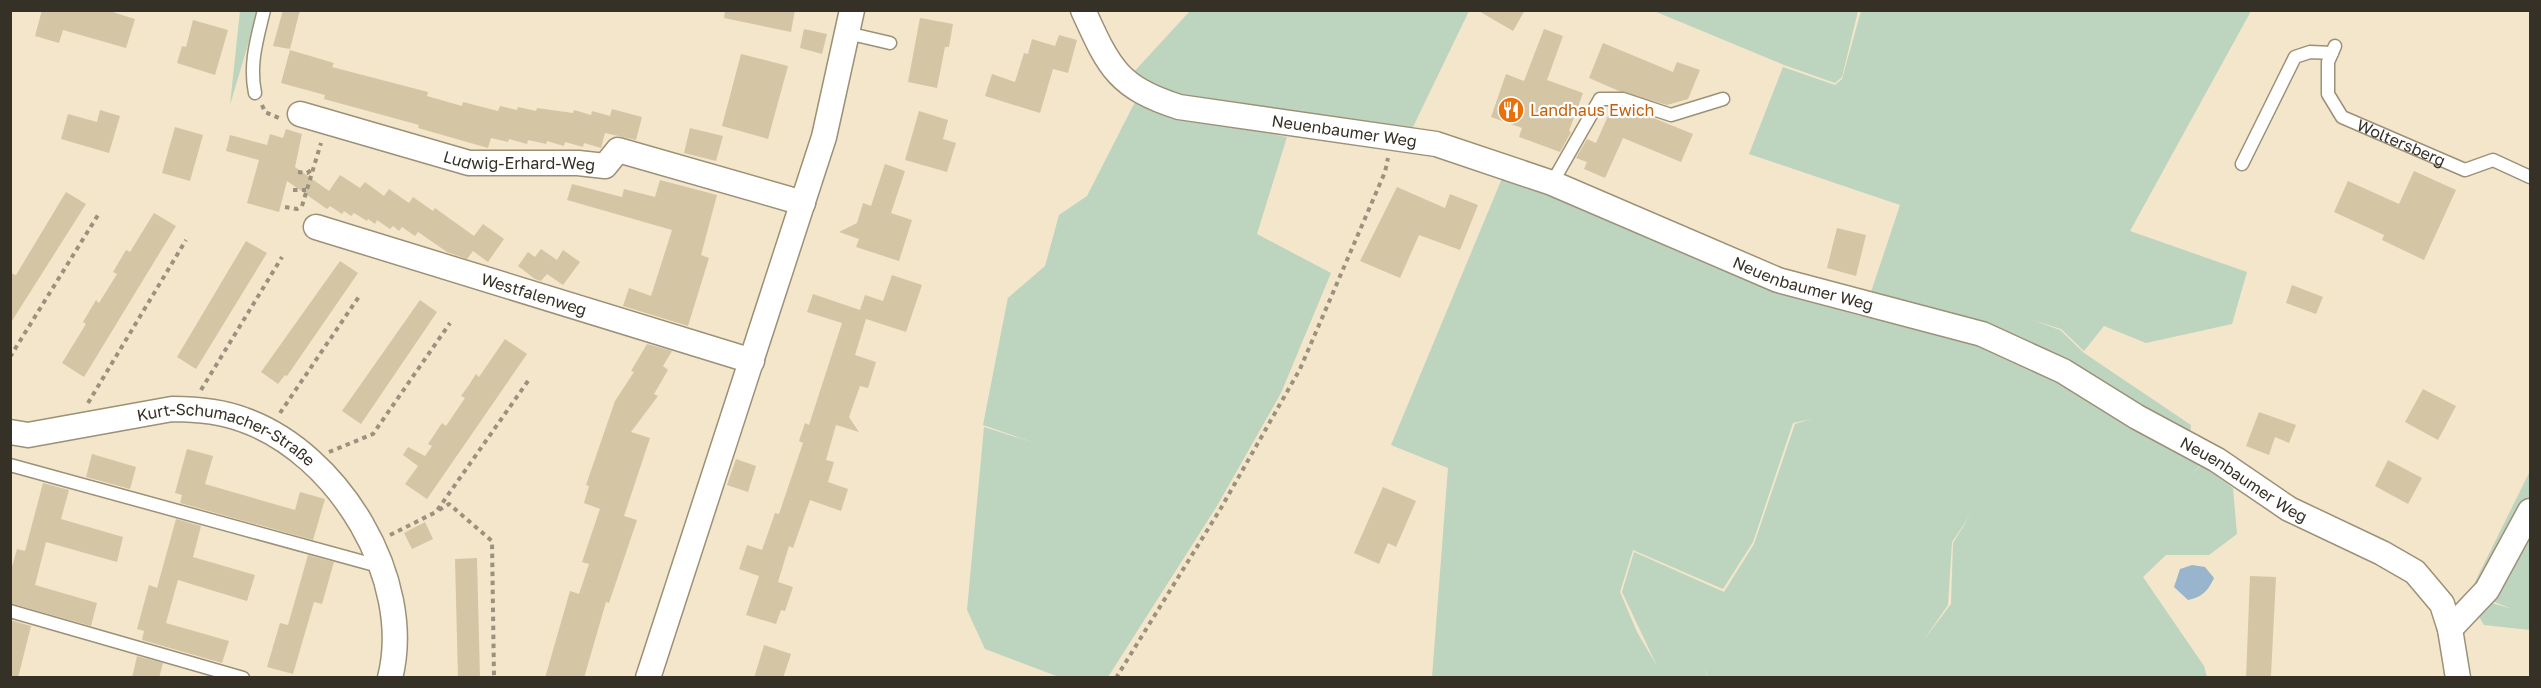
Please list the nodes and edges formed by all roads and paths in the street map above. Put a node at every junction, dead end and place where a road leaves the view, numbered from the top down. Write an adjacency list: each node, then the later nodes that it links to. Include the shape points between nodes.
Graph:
1 (264, 10): 5 (lane, via 254,48 251,76)
2 (1083, 10): 9 (street, Neuenbaumer Weg, via 1103,55 1127,84 1150,98 1179,107)
3 (849, 22): 4 (lane); 17 (street, via 825,137)
4 (890, 42)
5 (255, 93): 7 (path, via 265,112 275,117 284,119)
6 (1724, 99): 14 (lane, via 1671,115 1623,99 1600,99)
7 (300, 114): 8 (street, Ludwig-Erhard-Weg)
8 (328, 122): 11 (path); 17 (street, Ludwig-Erhard-Weg, via 469,164 606,166 618,150)
9 (1393, 136): 14 (street, Neuenbaumer Weg, via 1463,152); 44 (path, via 1385,172 1300,369 1221,508)
10 (2242, 164): 13 (lane, Woltersberg, via 2295,57 2333,50 2328,62 2328,94 2342,117 2465,170 2493,160)
11 (313, 169): 12 (path); 15 (path)
12 (298, 172)
13 (2530, 177)
14 (1551, 183): 39 (street, Neuenbaumer Weg, via 1778,280 1982,334 2062,371 2217,460 2289,509 2415,572 2442,604)
15 (307, 189): 16 (path); 18 (path, via 302,206 297,210)
16 (293, 190)
17 (803, 203): 26 (street)
18 (285, 207)
19 (98, 215): 25 (path)
20 (316, 227): 26 (street, Westfalenweg)
21 (186, 240): 29 (path)
22 (282, 257): 28 (path)
23 (360, 295): 30 (path)
24 (450, 323): 32 (path, via 373,434)
25 (10, 357)
26 (752, 361): 43 (street)
27 (528, 381): 35 (path)
28 (189, 409): 29 (street, Kurt-Schumacher-Straße); 30 (street, Kurt-Schumacher-Straße, via 227,415)
29 (74, 426): 31 (street, Kurt-Schumacher-Straße, via 28,435)
30 (267, 431): 32 (street, Kurt-Schumacher-Straße)
31 (10, 432)
32 (309, 460): 36 (street, Kurt-Schumacher-Straße, via 338,488)
33 (10, 465): 37 (lane)
34 (2530, 511): 39 (street, via 2487,590)
35 (436, 512): 36 (path); 42 (path, via 449,504 492,541)
36 (370, 544): 37 (street, Kurt-Schumacher-Straße)
37 (383, 568): 41 (street, Kurt-Schumacher-Straße, via 394,638)
38 (10, 611): 40 (lane)
39 (2450, 629): 45 (street, Neuenbaumer Weg)
40 (243, 678)
41 (390, 678)
42 (494, 678)
43 (648, 678)
44 (1116, 678)
45 (2458, 678)

